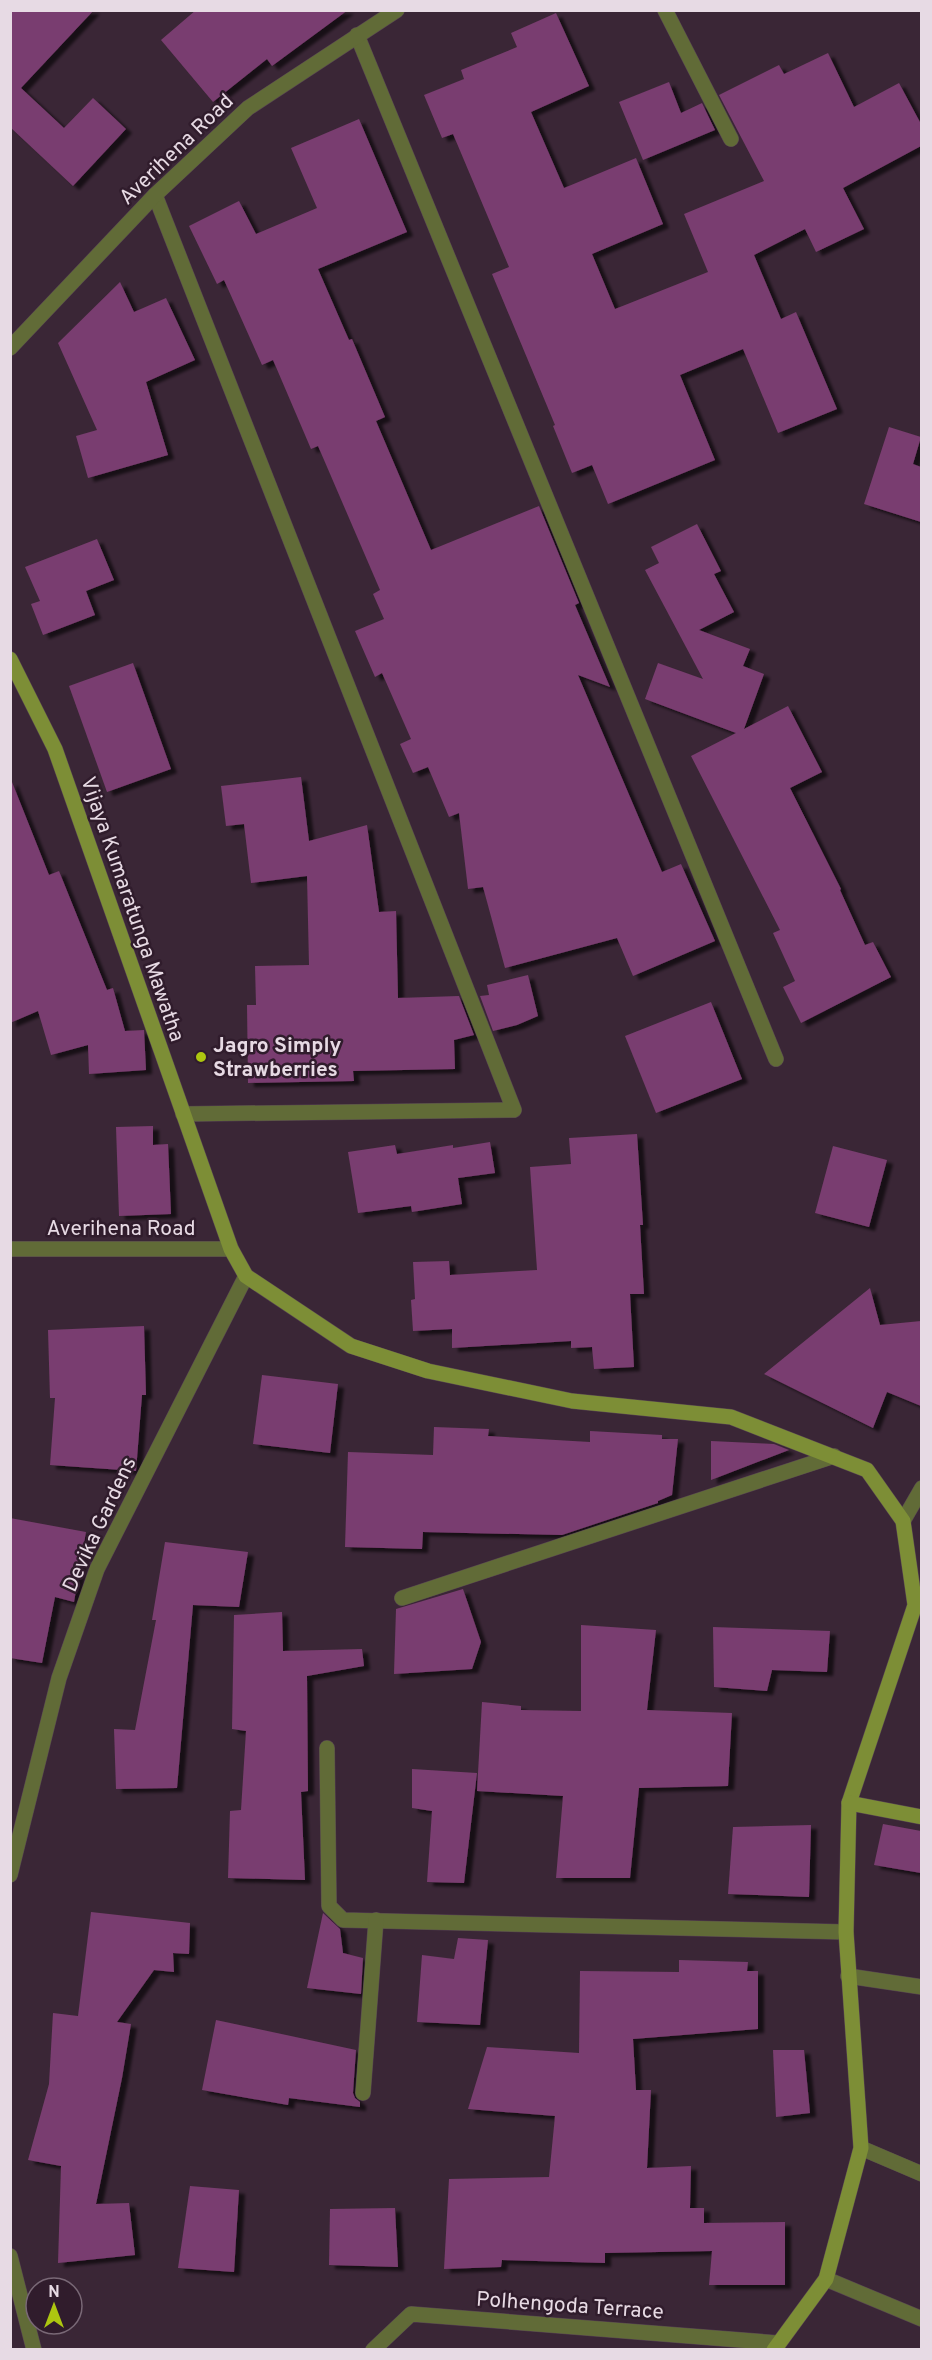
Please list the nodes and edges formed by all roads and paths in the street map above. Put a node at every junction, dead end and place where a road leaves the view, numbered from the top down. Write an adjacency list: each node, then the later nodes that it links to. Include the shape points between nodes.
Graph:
1 (397, 10): 3 (street, Averihena Road)
2 (665, 10): 4 (street)
3 (357, 35): 5 (street, Averihena Road, via 248,108); 8 (street)
4 (732, 139)
5 (155, 195): 6 (street, Averihena Road); 9 (street, via 514,1110)
6 (10, 348)
7 (10, 659): 9 (main road, Vijaya Kumaratunga Mawatha, via 55,748)
8 (776, 1059)
9 (183, 1114): 11 (main road, Vijaya Kumaratunga Mawatha)
10 (10, 1249): 11 (street, Averihena Road)
11 (231, 1249): 12 (main road, Vijaya Kumaratunga Mawatha)
12 (246, 1276): 13 (main road, Vijaya Kumaratunga Mawatha, via 351,1346 428,1371 572,1401 731,1417); 20 (street, Devika Gardens, via 97,1569 59,1678)
13 (834, 1456): 15 (main road, Vijaya Kumaratunga Mawatha, via 867,1470); 16 (street)
14 (921, 1488): 15 (street)
15 (903, 1521): 18 (main road, Vijaya Kumaratunga Mawatha, via 915,1605)
16 (402, 1598)
17 (327, 1748): 21 (street, via 328,1905 343,1920)
18 (849, 1803): 19 (main road); 22 (main road, Vijaya Kumaratunga Mawatha)
19 (921, 1817)
20 (10, 1875)
21 (376, 1920): 22 (street); 25 (street)
22 (846, 1932): 23 (main road, Vijaya Kumaratunga Mawatha)
23 (848, 1976): 24 (street); 26 (main road, Vijaya Kumaratunga Mawatha)
24 (921, 1987)
25 (363, 2093)
26 (861, 2148): 27 (street); 29 (main road, Vijaya Kumaratunga Mawatha)
27 (921, 2174)
28 (10, 2256): 32 (street)
29 (826, 2279): 30 (street); 31 (main road, Vijaya Kumaratunga Mawatha)
30 (921, 2319)
31 (776, 2346): 33 (street, Polhengoda Terrace, via 411,2314)
32 (34, 2349)
33 (373, 2349)

